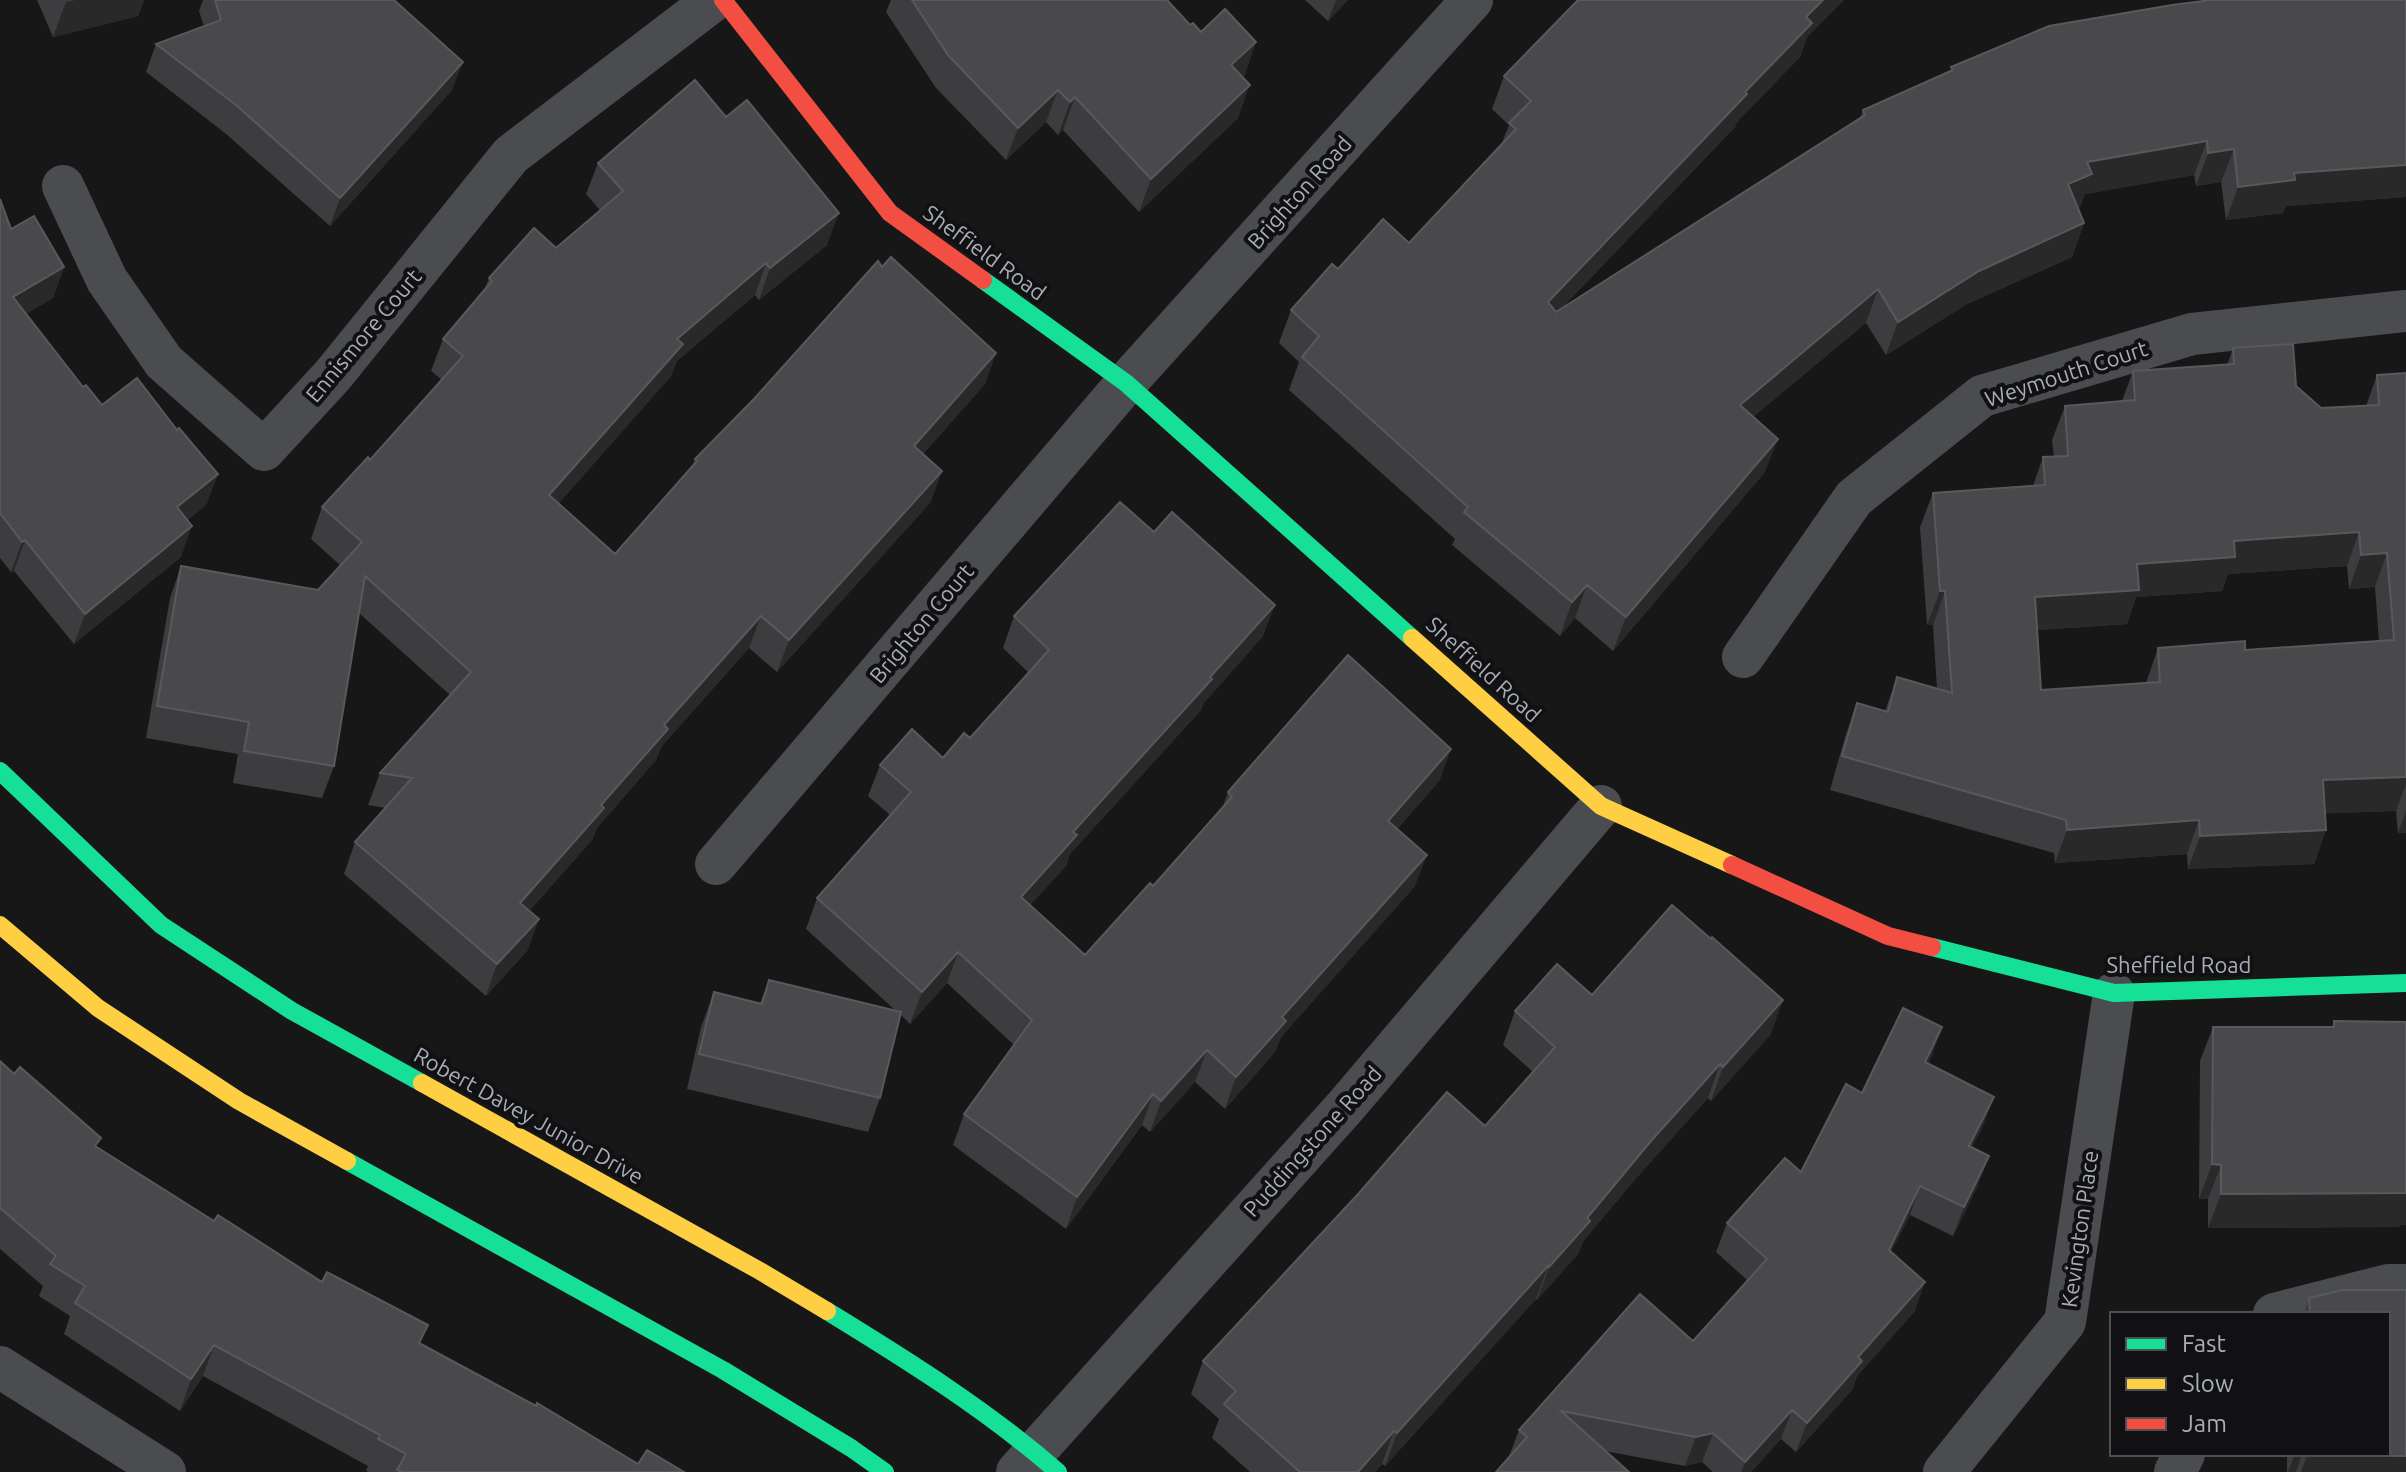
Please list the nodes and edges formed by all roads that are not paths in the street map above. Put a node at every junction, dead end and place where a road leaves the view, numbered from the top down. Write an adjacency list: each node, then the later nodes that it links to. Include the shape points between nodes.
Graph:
1 (714, 0): 4 (street, Ennismore Court, via 511,155 333,375 264,450 164,362 107,280)
2 (723, 0): 6 (main road, Sheffield Road, via 890,213)
3 (1472, 0): 6 (street, Brighton Road)
4 (63, 186)
5 (2406, 311): 7 (street, Weymouth Court, via 2192,334 1982,396 1854,498)
6 (1126, 383): 9 (main road, Sheffield Road); 10 (street, Brighton Court)
7 (1743, 657)
8 (0, 771): 17 (main road, Robert Davey Junior Drive, via 161,925 292,1011 760,1271 909,1361)
9 (1601, 806): 13 (main road, Sheffield Road, via 1888,936); 17 (street, Puddingstone Road)
10 (716, 864)
11 (0, 925): 19 (main road, via 98,1008 239,1101 723,1370)
12 (2406, 983): 13 (main road, Sheffield Road)
13 (2114, 993): 20 (street, Kevington Place, via 2065,1322)
14 (2406, 1285): 15 (street)
15 (2282, 1312)
16 (0, 1367): 18 (street)
17 (1036, 1465)
18 (165, 1472)
19 (885, 1472)
20 (1944, 1472)

